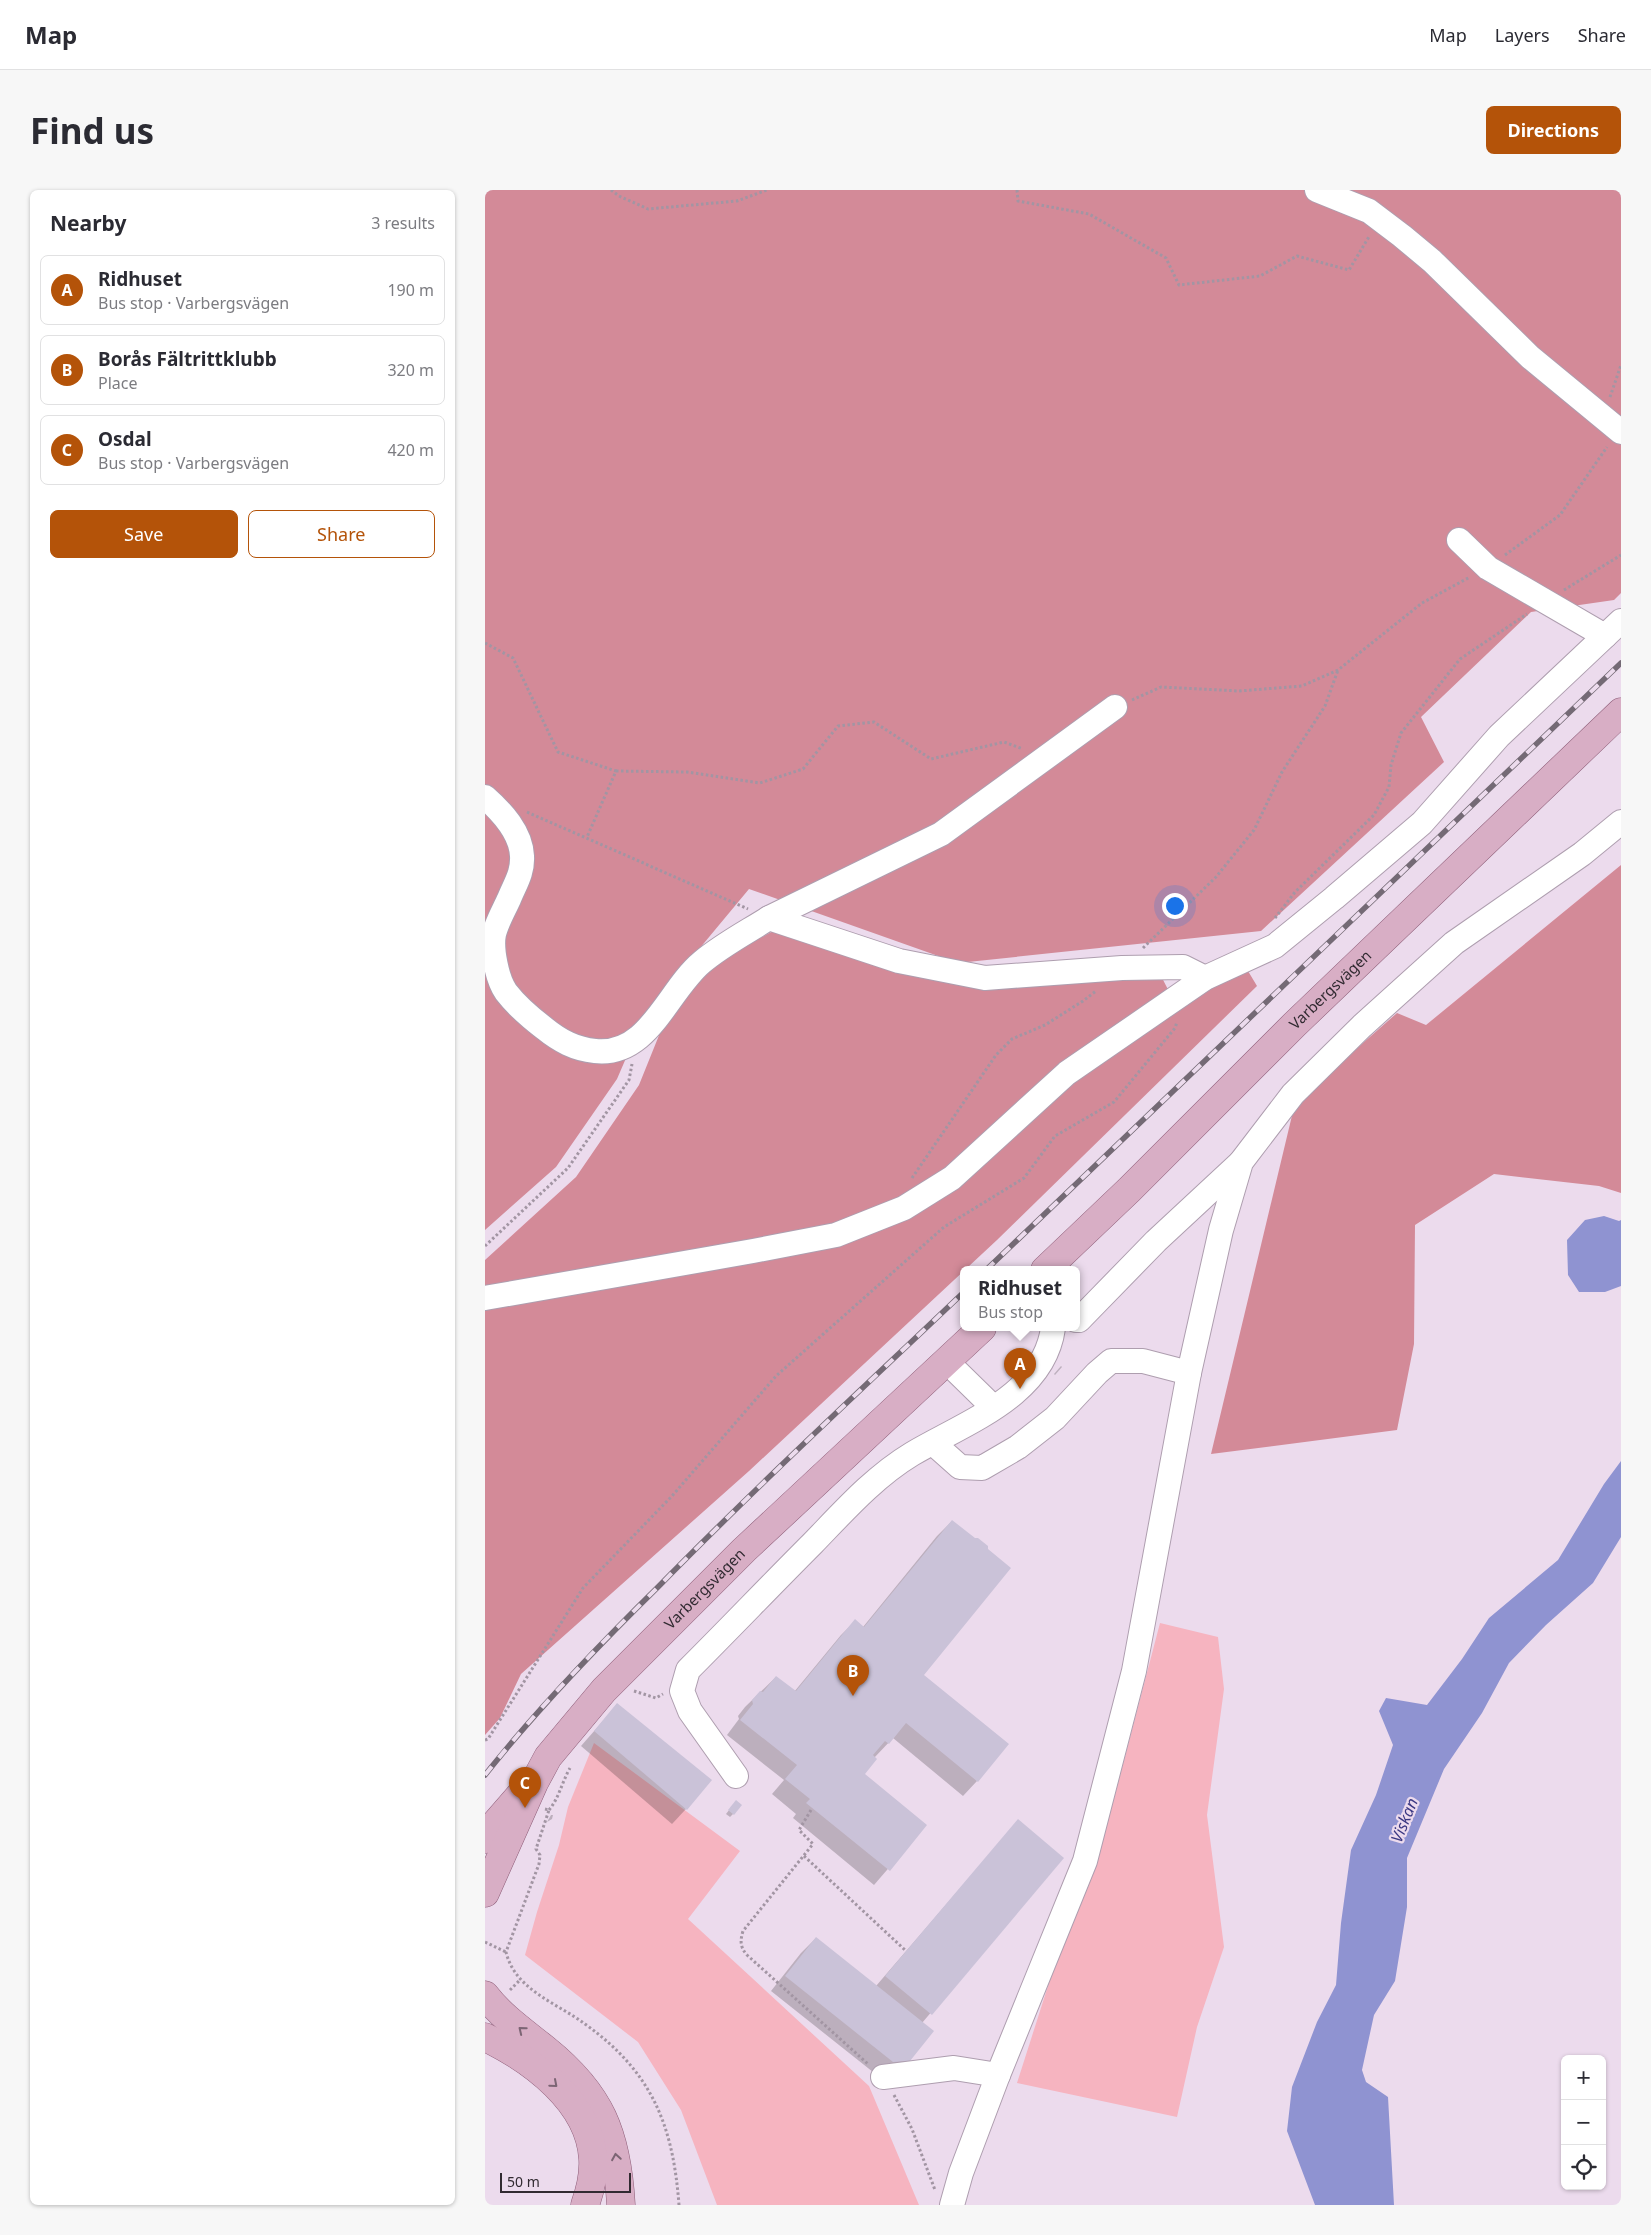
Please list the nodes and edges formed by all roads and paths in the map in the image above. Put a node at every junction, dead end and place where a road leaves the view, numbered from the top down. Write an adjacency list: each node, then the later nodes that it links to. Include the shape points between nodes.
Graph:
1 (611, 190): 2 (path, via 648,209 737,201)
2 (767, 190)
3 (1017, 190): 5 (path, via 1018,200 1089,214 1166,258 1179,285 1260,276 1297,256 1349,270 1371,236)
4 (1317, 190): 5 (street)
5 (1369, 211): 7 (street, via 1431,260 1530,357)
6 (1621, 365): 7 (path)
7 (1615, 426): 10 (path, via 1560,515)
8 (1459, 540): 10 (street)
9 (1621, 555): 11 (path)
10 (1488, 568): 11 (street); 14 (path, via 1422,604)
11 (1547, 601): 12 (street); 24 (path, via 1461,659 1401,733 1391,764 1389,787 1374,815 1295,892)
12 (1613, 629): 26 (street, via 1499,736 1422,823 1275,946)
13 (485, 643): 18 (path, via 513,658 558,752)
14 (1338, 670): 15 (path, via 1302,686 1239,691 1161,687); 25 (path, via 1325,706 1282,772 1254,830 1216,877)
15 (1115, 707): 17 (street)
16 (1621, 712): 31 (main road, Varbergsvägen, via 1294,1025)
17 (1048, 757): 18 (path, via 1005,742 931,759 874,722 838,726 803,769 760,783 687,772); 23 (street, via 941,834)
18 (616, 771): 22 (path)
19 (485, 797): 27 (street, via 503,814 514,831 522,855 520,875 494,934 494,957 505,991 560,1041 583,1050 607,1053)
20 (525, 811): 22 (path)
21 (1621, 822): 28 (street, via 1582,854 1447,950 1362,1026 1293,1094)
22 (587, 837): 23 (path)
23 (769, 918): 25 (street, via 899,961 985,978); 27 (street, via 701,962)
24 (1271, 923)
25 (1122, 968): 26 (street, via 1183,967); 29 (path, via 1083,1001 1045,1025 1013,1039 996,1055 912,1178)
26 (1196, 984): 29 (street, via 1067,1073 952,1178); 42 (path, via 1175,1028 1114,1102 1055,1136 1024,1178 944,1226 776,1376 672,1496 583,1588)
27 (635, 1041): 30 (path, via 629,1080 568,1168)
28 (1241, 1162): 33 (street, via 1156,1241); 37 (street, via 1221,1230)
29 (904, 1208): 32 (street, via 836,1235)
30 (485, 1246)
31 (1049, 1266)
32 (485, 1298)
33 (1080, 1319)
34 (980, 1331): 36 (main road, Varbergsvägen)
35 (1053, 1331): 38 (street, via 1043,1361 1020,1389)
36 (946, 1361): 38 (street); 41 (main road, Varbergsvägen, via 700,1593)
37 (1189, 1373): 39 (street, via 1143,1362 1111,1361 1055,1418 1018,1448 982,1468 960,1467); 55 (street, via 1134,1671 1085,1861)
38 (993, 1407): 39 (street)
39 (933, 1443): 40 (street, via 911,1454 870,1485 688,1670)
40 (686, 1678): 41 (path, via 656,1698 634,1691 621,1696); 43 (street, via 682,1691 689,1711)
41 (604, 1690): 44 (main road, Varbergsvägen, via 548,1757)
42 (485, 1740)
43 (736, 1776)
44 (534, 1783): 47 (main road, via 519,1795); 49 (main road, Varbergsvägen)
45 (545, 1809): 52 (path, via 549,1810 536,1849 540,1855 539,1864)
46 (811, 1810): 48 (path, via 799,1830 813,1844)
47 (485, 1839)
48 (804, 1856): 51 (path); 56 (path, via 743,1931 740,1940 743,1950)
49 (485, 1893)
50 (485, 1942): 52 (path)
51 (905, 1950)
52 (506, 1952): 60 (path, via 511,1969 520,1980 585,2024 632,2066 651,2094 670,2139)
53 (485, 1995): 59 (main road, one-way to 53, via 615,2150 602,2112 586,2088 560,2061 494,2007)
54 (485, 2038): 58 (main road, one-way to 58, via 503,2046 553,2082 578,2112 593,2159 592,2181)
55 (998, 2075): 56 (street, via 954,2068); 57 (street)
56 (883, 2077): 57 (path, via 912,2129 932,2186 939,2196)
57 (952, 2204)
58 (585, 2205)
59 (621, 2205)
60 (679, 2205)

